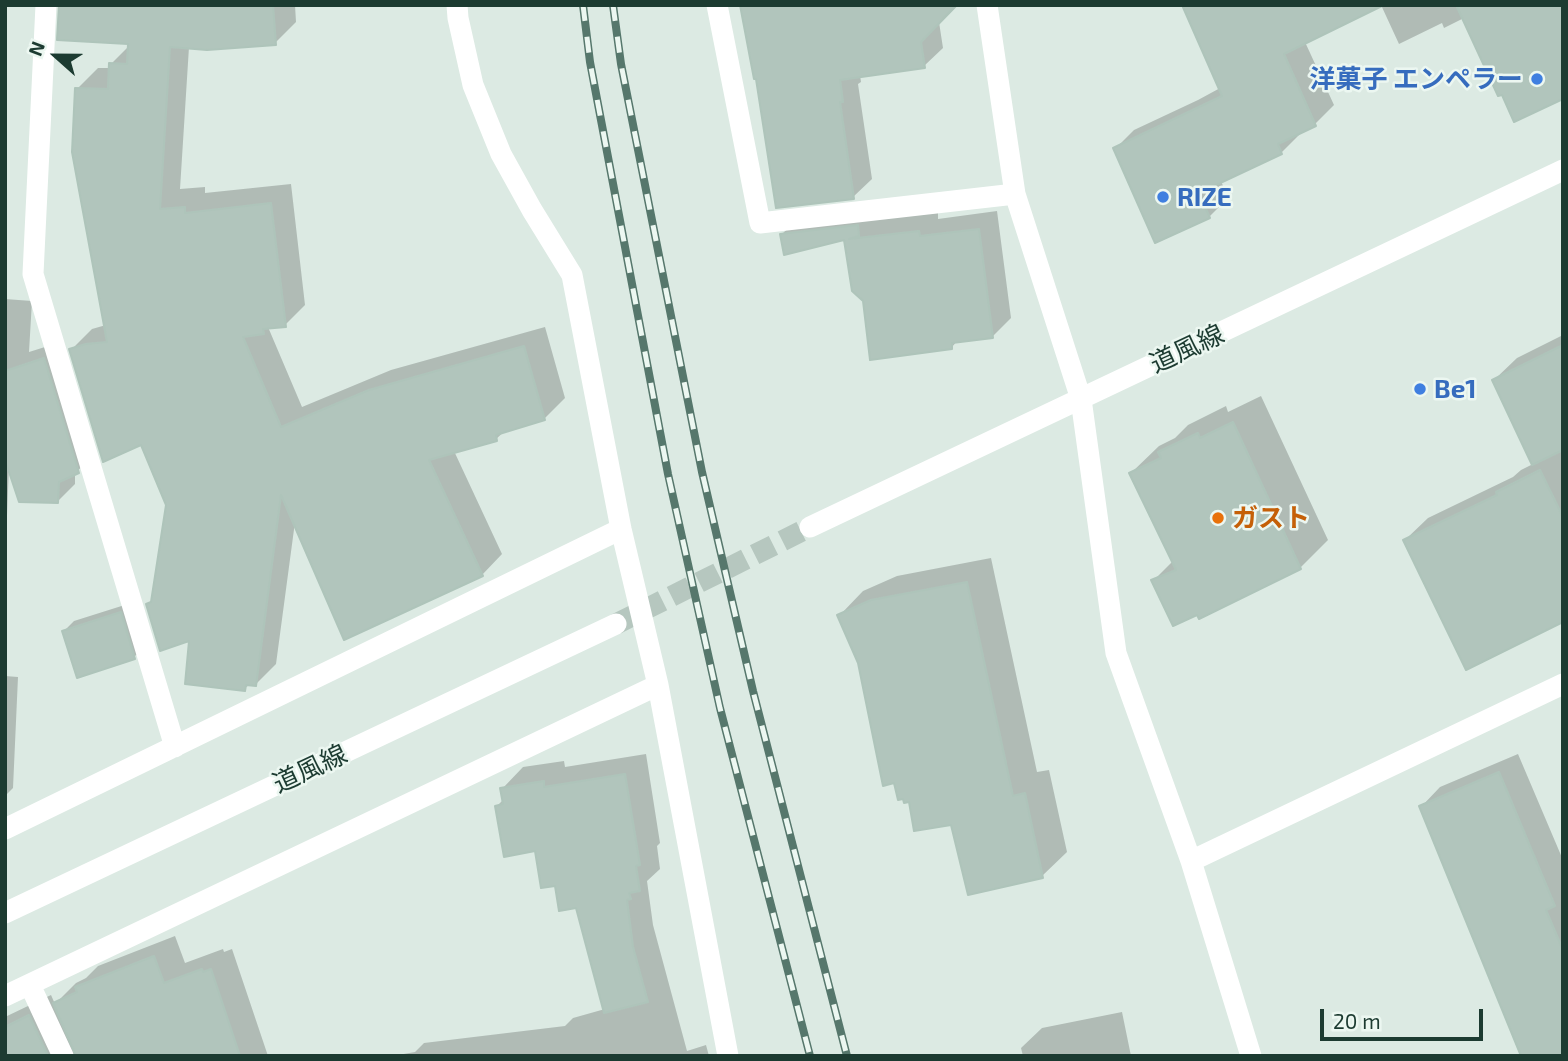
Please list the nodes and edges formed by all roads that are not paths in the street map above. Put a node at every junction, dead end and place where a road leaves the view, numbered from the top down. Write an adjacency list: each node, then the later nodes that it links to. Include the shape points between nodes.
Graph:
1 (46, 5): 13 (street, via 33,274)
2 (457, 5): 9 (street, via 473,86 501,154 572,275)
3 (717, 5): 6 (street, via 760,223)
4 (987, 5): 6 (street)
5 (1563, 170): 7 (street, 道風線)
6 (1015, 194): 7 (street)
7 (1081, 399): 8 (street, 道風線); 15 (street, via 1116,653)
8 (810, 527)
9 (621, 529): 12 (street); 13 (street)
10 (615, 624): 16 (street, 道風線)
11 (1563, 684): 15 (street)
12 (658, 685): 17 (street); 20 (street)
13 (175, 747): 14 (street)
14 (5, 829)
15 (1191, 861): 21 (street)
16 (5, 913)
17 (30, 985): 18 (street); 19 (street)
18 (5, 996)
19 (63, 1056)
20 (728, 1056)
21 (1251, 1056)

